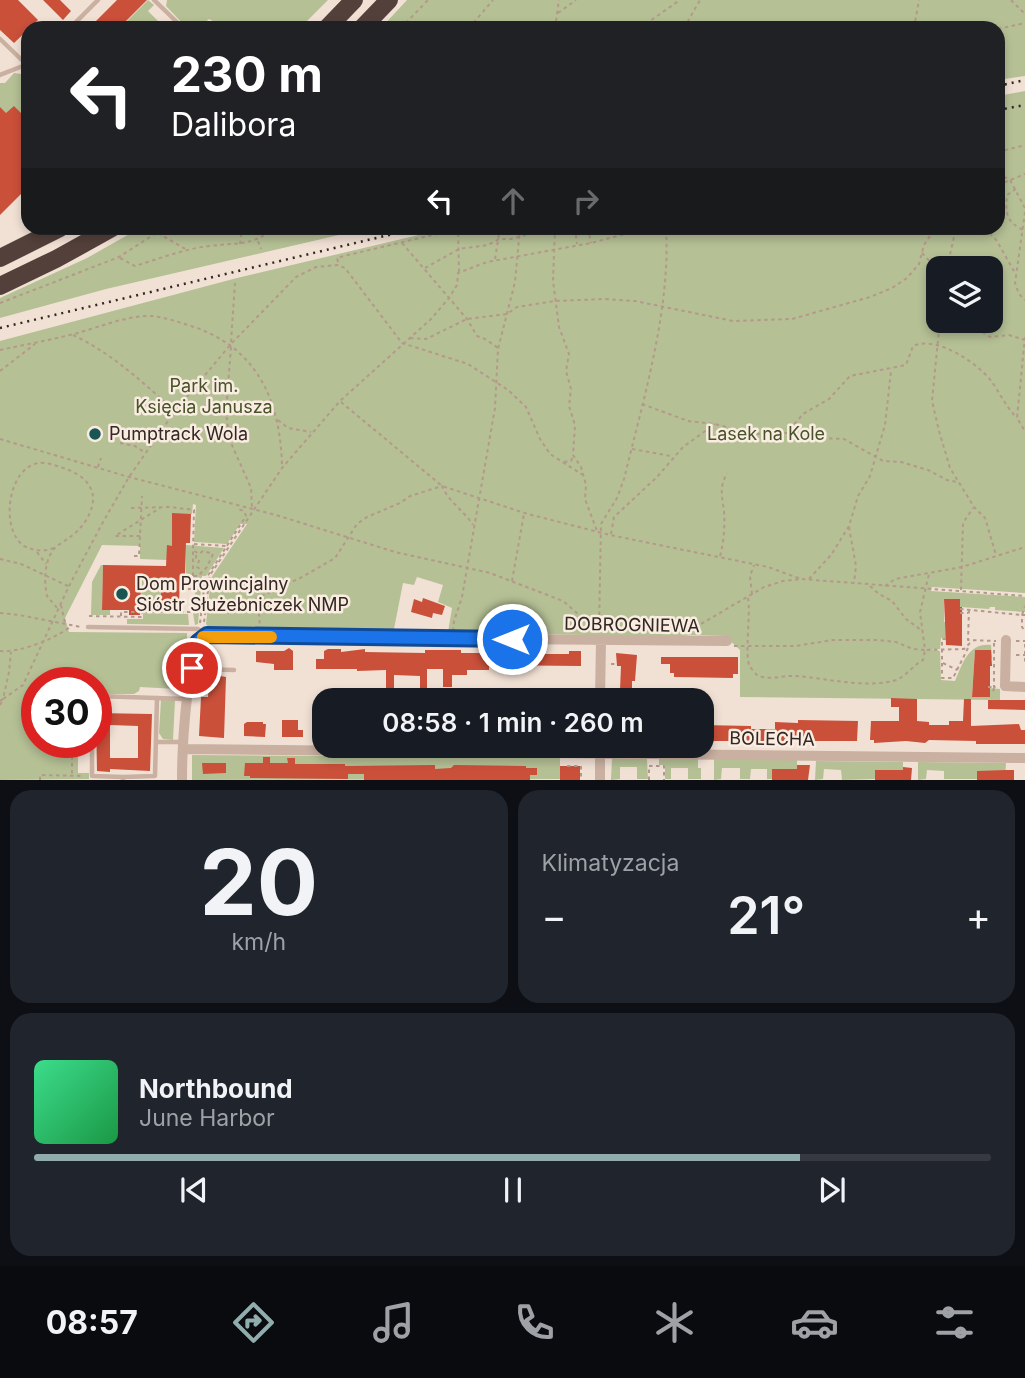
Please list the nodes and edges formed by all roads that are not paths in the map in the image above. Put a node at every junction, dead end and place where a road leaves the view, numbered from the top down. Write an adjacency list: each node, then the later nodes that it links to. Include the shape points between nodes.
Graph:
1 (98, 0): 5 (lane)
2 (154, 0): 6 (lane)
3 (354, 0): 7 (highway)
4 (388, 0): 8 (highway)
5 (77, 21)
6 (176, 21)
7 (334, 21)
8 (368, 21)
9 (0, 39): 10 (lane)
10 (21, 58)
11 (21, 66): 12 (lane)
12 (0, 75)
13 (47, 235): 15 (highway)
14 (99, 235): 16 (highway)
15 (0, 258)
16 (0, 286)
17 (88, 627): 18 (lane, via 201,629)
18 (205, 636): 19 (street, DOBROGNIEWA); 22 (street, via 197,645)
19 (597, 640): 21 (street, DOBROGNIEWA); 25 (street)
20 (1006, 640): 24 (street, via 999,686)
21 (730, 645)
22 (192, 668): 23 (lane); 28 (street)
23 (233, 670)
24 (1025, 687)
25 (599, 688)
26 (112, 697): 27 (lane)
27 (157, 698): 28 (lane); 29 (lane)
28 (187, 699): 30 (street)
29 (156, 742): 30 (lane); 36 (lane, via 155,776)
30 (183, 746): 31 (street, BOLECHA); 37 (street)
31 (312, 747)
32 (714, 751): 35 (street, BOLECHA)
33 (92, 758): 36 (lane, via 92,776)
34 (600, 758): 38 (street)
35 (1025, 758)
36 (123, 778)
37 (182, 779)
38 (600, 779)

